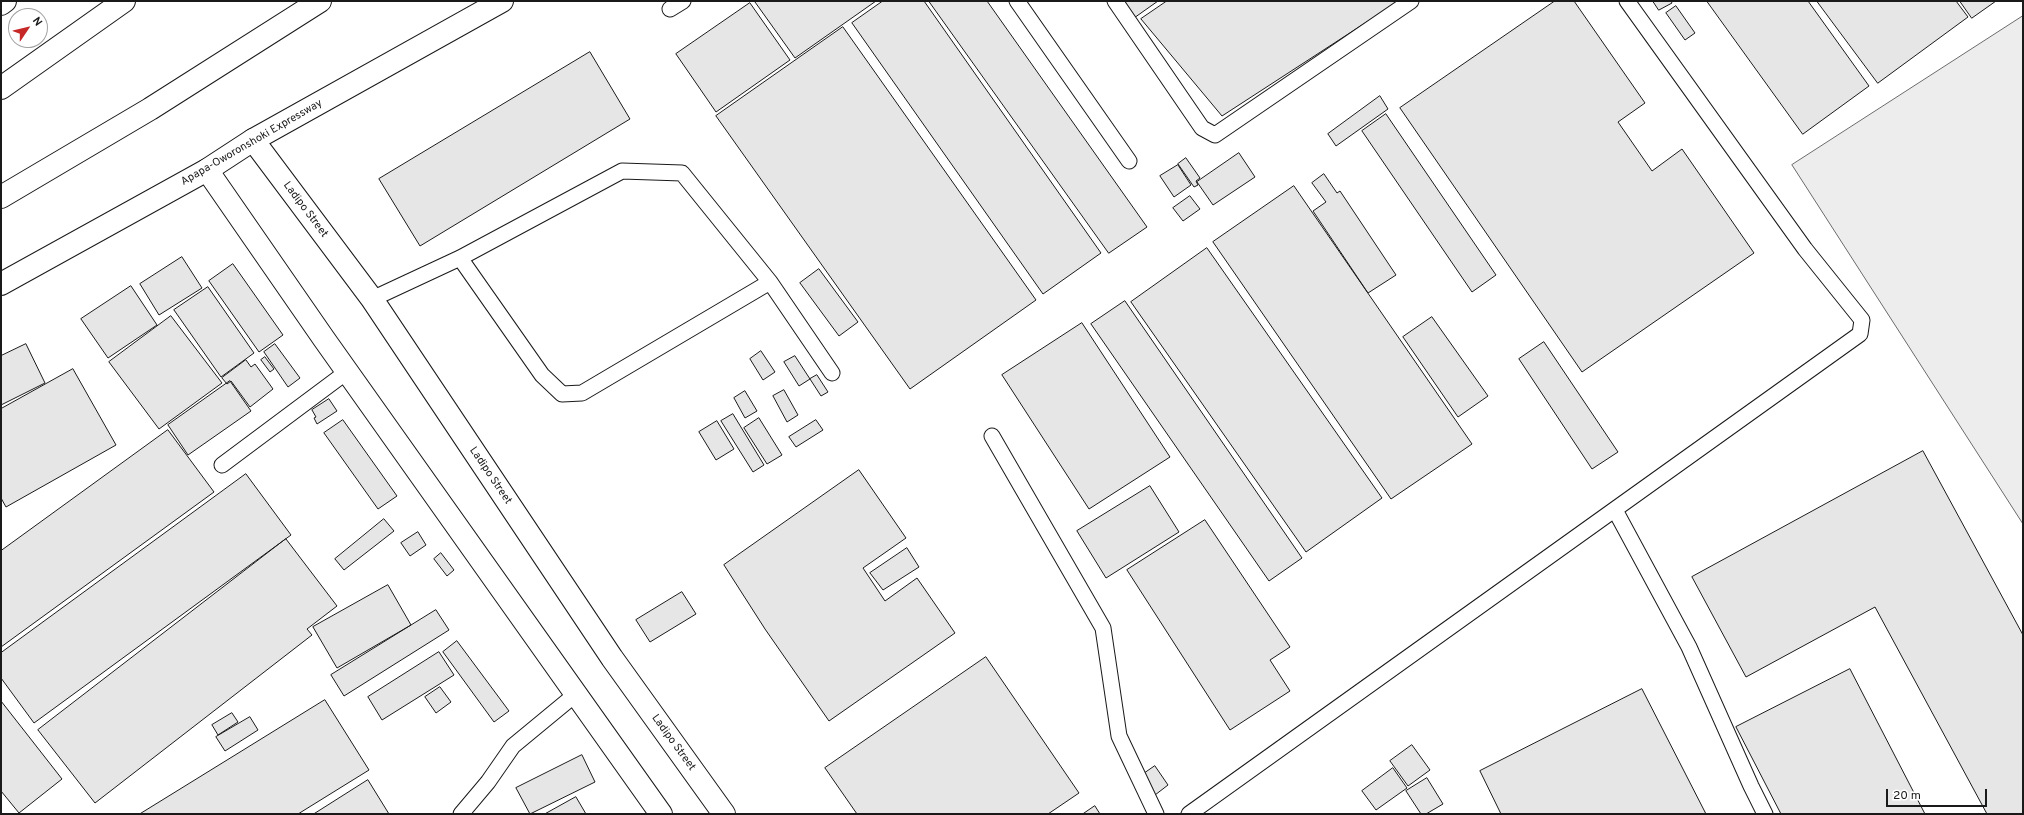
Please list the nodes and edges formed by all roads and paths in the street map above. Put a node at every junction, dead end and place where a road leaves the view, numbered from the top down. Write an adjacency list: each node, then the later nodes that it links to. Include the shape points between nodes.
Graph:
1 (5, 1): 10 (main road)
2 (124, 1): 12 (main road)
3 (320, 1): 16 (main road, via 150,109)
4 (502, 1): 13 (main road, Apapa-Oworonshoki Expressway)
5 (683, 1): 11 (lane)
6 (1017, 1): 14 (lane)
7 (1115, 1): 8 (lane, via 1202,128 1215,135)
8 (1411, 1)
9 (1627, 1): 25 (lane, via 1805,249 1862,320 1860,334)
10 (1, 4)
11 (670, 9)
12 (1, 88)
13 (253, 140): 15 (main road, Apapa-Oworonshoki Expressway); 20 (main road, Ladipo Street)
14 (1129, 161)
15 (208, 170): 19 (main road, Apapa-Oworonshoki Expressway); 21 (main road)
16 (1, 197)
17 (460, 258): 18 (lane, via 622,171 682,173); 18 (lane, via 542,375 562,394 582,393); 20 (lane)
18 (770, 282): 22 (lane)
19 (1, 284)
20 (372, 299): 29 (main road, Ladipo Street, via 612,658)
21 (348, 371): 24 (lane); 26 (main road)
22 (832, 373)
23 (992, 436): 30 (lane, via 1103,628 1120,736)
24 (222, 465)
25 (1615, 510): 31 (lane); 32 (lane, via 1689,647 1750,786)
26 (576, 694): 27 (lane, via 513,746 488,782); 28 (main road)
27 (461, 814)
28 (661, 814)
29 (724, 814)
30 (1156, 814)
31 (1189, 814)
32 (1765, 814)

